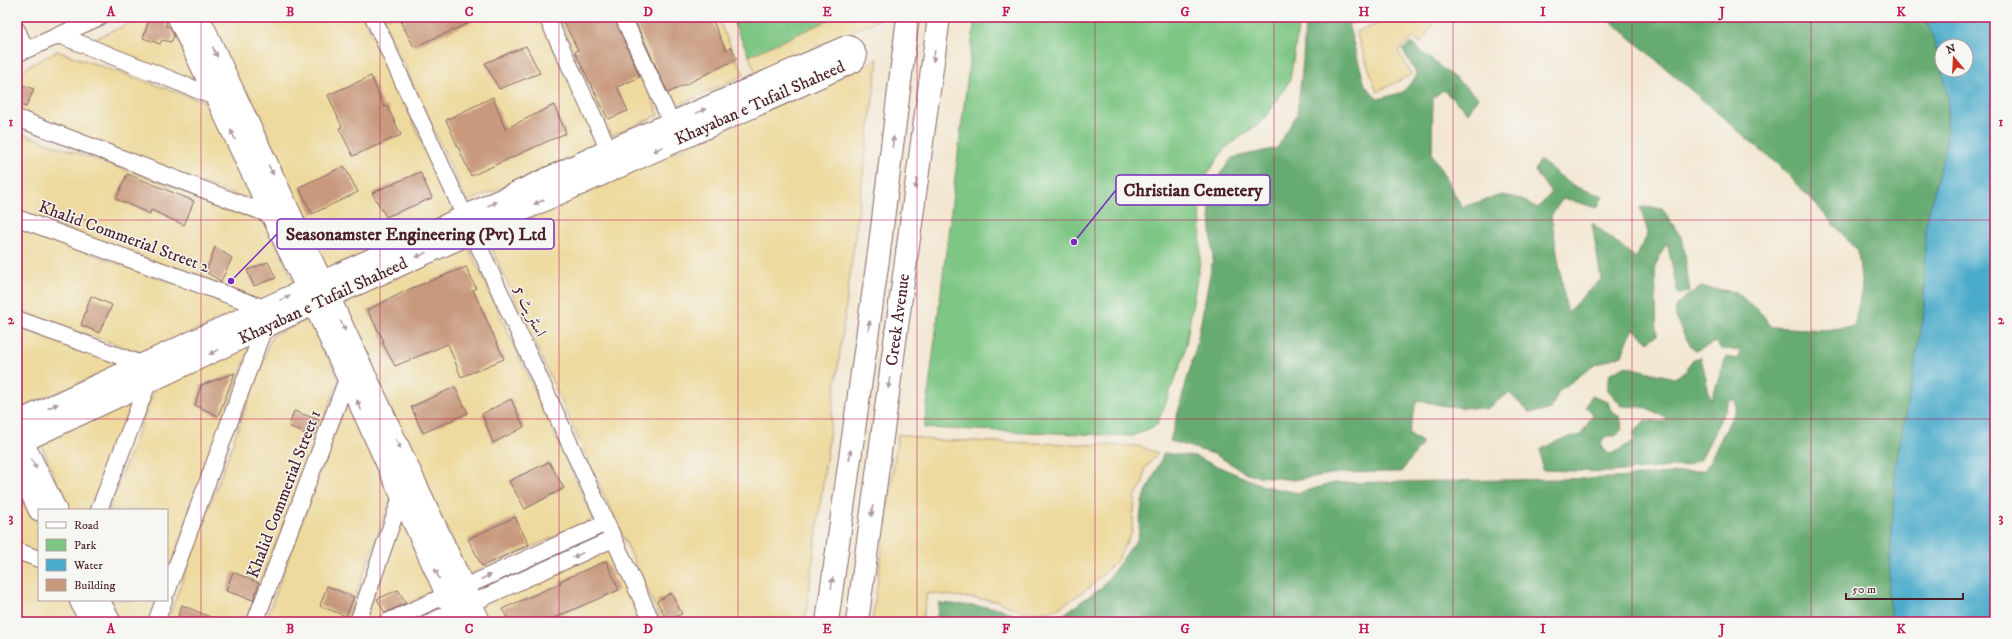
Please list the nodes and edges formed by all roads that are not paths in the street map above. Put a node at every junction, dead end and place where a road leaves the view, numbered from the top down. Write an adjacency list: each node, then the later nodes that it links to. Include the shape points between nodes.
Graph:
1 (100, 17): 10 (street)
2 (178, 17): 12 (street)
3 (199, 17): 19 (street, one-way to 19, via 287,202)
4 (373, 17): 18 (street, اسٹریٹ 5)
5 (547, 17): 15 (street)
6 (623, 17): 14 (street)
7 (908, 17): 48 (main road, Creek Avenue, one-way to 7, via 879,252)
8 (939, 17): 49 (main road, Creek Avenue, one-way to 49)
9 (17, 30): 11 (street)
10 (59, 35): 11 (street); 12 (street)
11 (22, 52)
12 (215, 97): 16 (street, one-way to 12)
13 (17, 118): 16 (street)
14 (672, 124): 15 (street, Khayaban e Tufail Shaheed); 18 (street, Khayaban e Tufail Shaheed, one-way to 18, via 847,46 855,53 853,62)
15 (609, 150): 18 (street, Khayaban e Tufail Shaheed, one-way to 15)
16 (270, 215): 19 (street)
17 (17, 218): 20 (street, Khalid Commerial Street 2)
18 (470, 224): 19 (street, Khayaban e Tufail Shaheed); 30 (street, اسٹریٹ 5)
19 (317, 293): 20 (street, Khayaban e Tufail Shaheed); 23 (street); 38 (street, one-way to 38, via 363,367)
20 (264, 318): 22 (street, Khayaban e Tufail Shaheed); 34 (street)
21 (17, 319): 22 (street)
22 (146, 374): 24 (street, Khayaban e Tufail Shaheed); 29 (street)
23 (347, 379): 26 (street, one-way to 23); 42 (street, Khalid Commerial Street 1)
24 (19, 434): 28 (street, one-way to 28)
25 (17, 462): 27 (street)
26 (401, 497): 38 (street, one-way to 26); 43 (street)
27 (39, 509)
28 (56, 509)
29 (99, 509)
30 (606, 523): 31 (street, اسٹریٹ 5); 38 (street, one-way to 30)
31 (613, 539): 38 (street, one-way to 38); 47 (street, اسٹریٹ 5)
32 (17, 551): 33 (street)
33 (38, 559)
34 (168, 589)
35 (80, 601): 39 (street)
36 (100, 601): 40 (street)
37 (164, 601): 41 (street)
38 (459, 603): 44 (street); 45 (street); 46 (street)
39 (90, 622)
40 (110, 622)
41 (156, 622)
42 (255, 622)
43 (358, 622)
44 (387, 622)
45 (430, 622)
46 (480, 622)
47 (652, 622)
48 (827, 622)
49 (857, 622)

